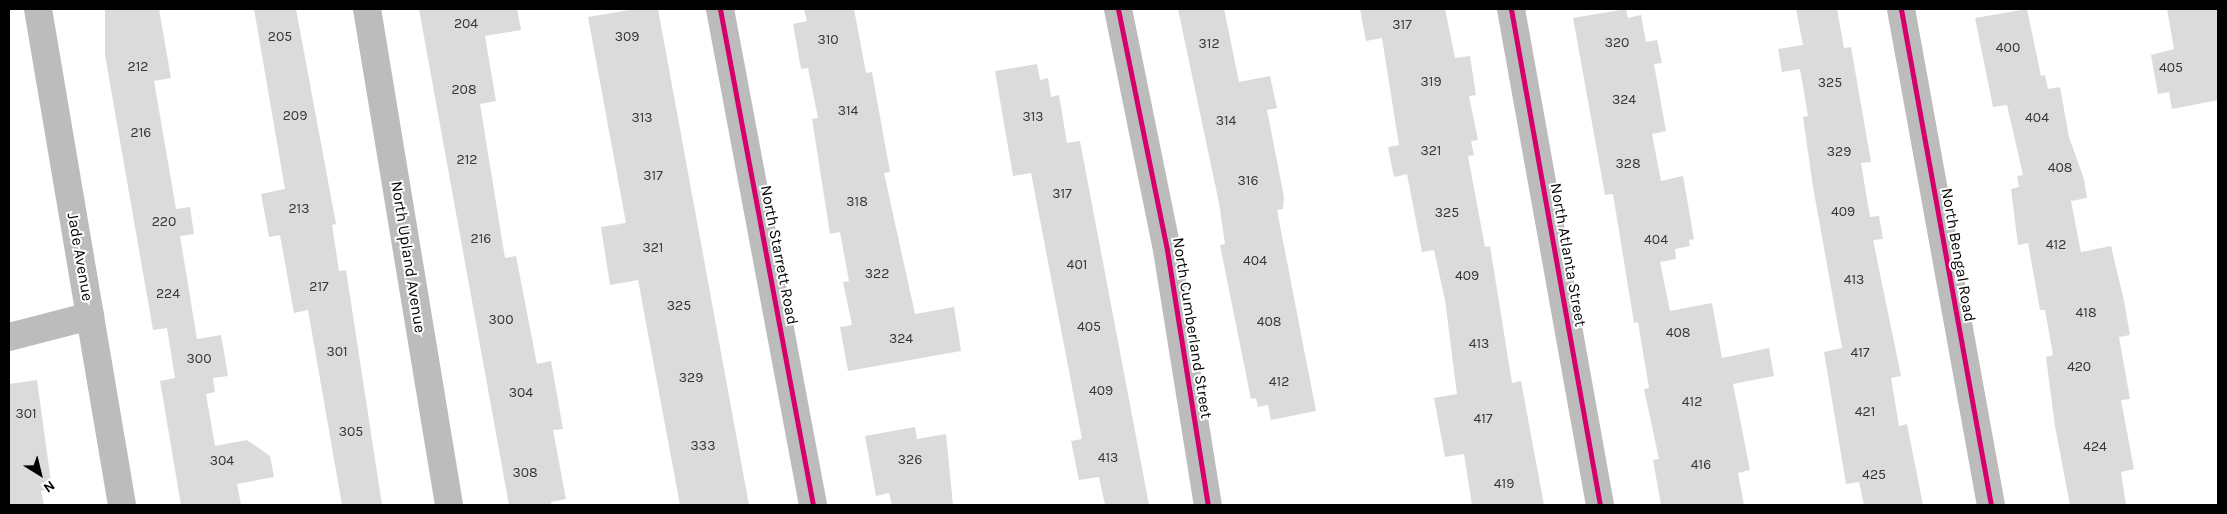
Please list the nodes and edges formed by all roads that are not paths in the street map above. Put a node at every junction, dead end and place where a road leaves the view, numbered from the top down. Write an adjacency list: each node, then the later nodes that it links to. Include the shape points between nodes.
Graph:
1 (38, 9): 7 (street, Jade Avenue)
2 (367, 9): 10 (street, North Upland Avenue)
3 (720, 9): 11 (street, North Starrett Road)
4 (1118, 9): 12 (street, North Cumberland Street, via 1167,250)
5 (1511, 9): 13 (street, North Atlanta Street)
6 (1901, 9): 14 (street, North Bengal Road)
7 (90, 316): 8 (street); 9 (street, Jade Avenue)
8 (9, 337)
9 (122, 505)
10 (449, 505)
11 (813, 505)
12 (1208, 505)
13 (1600, 505)
14 (1992, 505)

